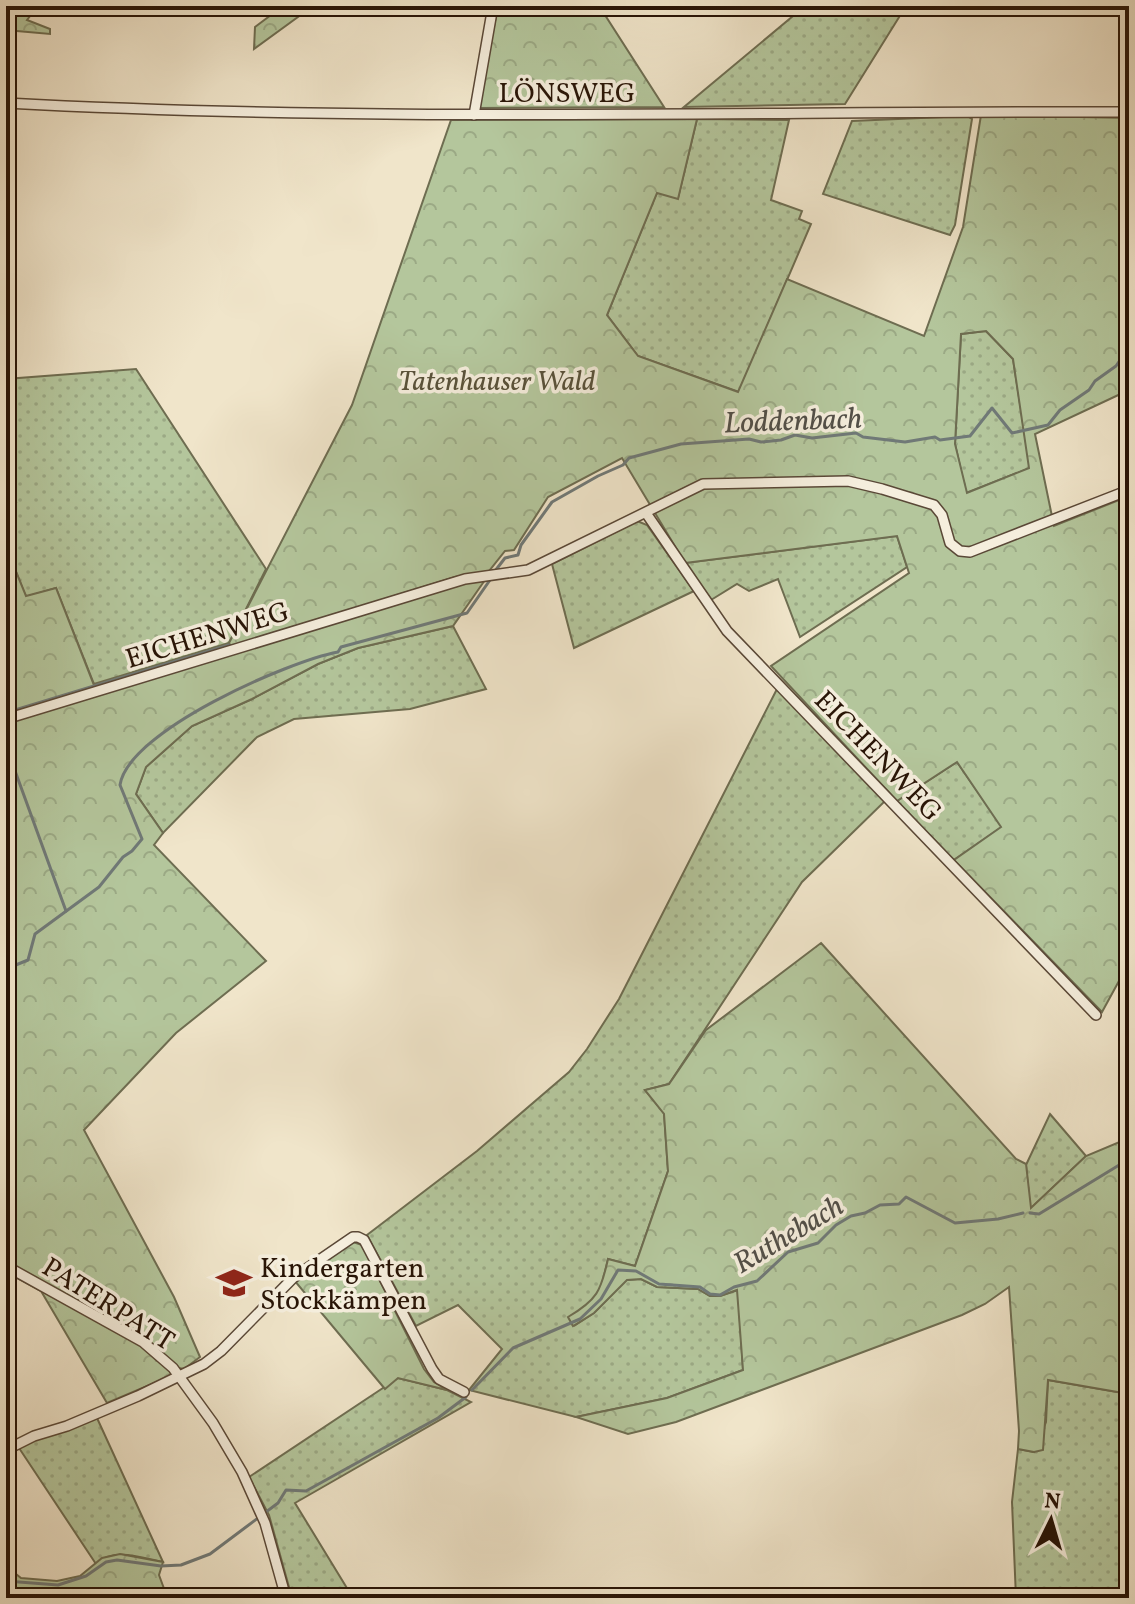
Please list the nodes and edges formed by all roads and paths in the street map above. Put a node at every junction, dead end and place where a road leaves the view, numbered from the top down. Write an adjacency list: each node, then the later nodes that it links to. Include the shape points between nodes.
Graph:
1 (493, 6): 4 (street)
2 (6, 103): 4 (street, LÖNSWEG, via 158,111)
3 (1129, 112): 4 (street, LÖNSWEG)
4 (474, 115)
5 (1129, 490): 6 (street, EICHENWEG, via 970,552 950,543 934,505 848,481 703,484)
6 (646, 513): 7 (street, EICHENWEG, via 528,570 465,579); 8 (street, EICHENWEG, via 727,631)
7 (6, 719)
8 (1096, 1015)
9 (6, 1266): 10 (street, PATERPATT, via 143,1342)
10 (180, 1377): 11 (street, via 221,1351 293,1278 358,1237 432,1369 439,1379); 12 (street); 13 (street, PATERPATT, via 213,1423 260,1509)
11 (464, 1392)
12 (6, 1450)
13 (286, 1598)

